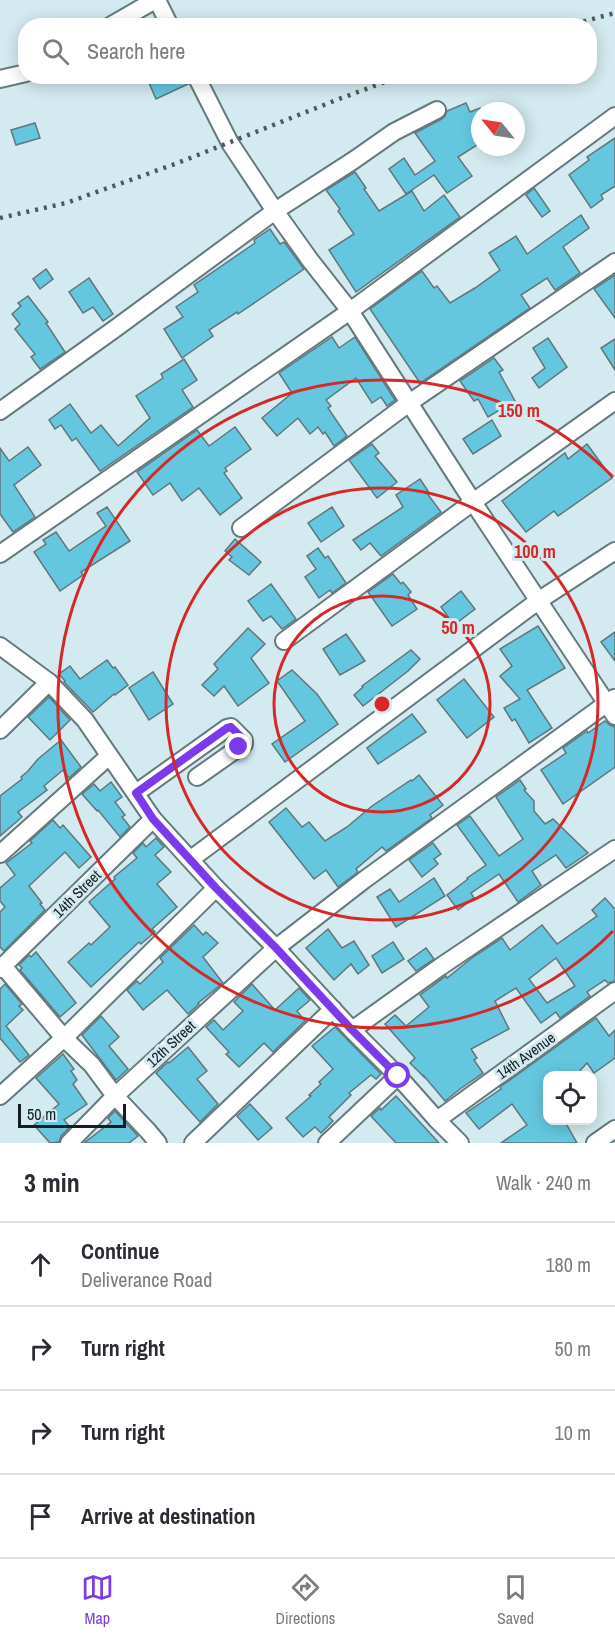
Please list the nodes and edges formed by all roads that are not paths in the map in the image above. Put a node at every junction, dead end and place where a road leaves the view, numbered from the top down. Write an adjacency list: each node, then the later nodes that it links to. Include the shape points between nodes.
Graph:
1 (156, 0): 2 (street); 3 (street)
2 (124, 18)
3 (166, 18)
4 (18, 76): 5 (street)
5 (0, 79)
6 (200, 84): 9 (street, via 230,143)
7 (437, 110): 9 (street, via 394,132)
8 (615, 116): 11 (street)
9 (275, 211): 11 (street); 14 (street)
10 (615, 262): 13 (street)
11 (350, 311): 13 (street); 18 (street)
12 (615, 401): 15 (street)
13 (408, 403): 15 (street); 16 (street)
14 (0, 411)
15 (473, 502): 19 (street); 20 (street)
16 (241, 528)
17 (615, 550): 19 (street)
18 (0, 554)
19 (538, 601): 23 (street); 31 (street)
20 (284, 641)
21 (0, 646): 22 (street)
22 (49, 682): 24 (street); 25 (street, via 85,720)
23 (612, 706): 33 (street, 12th Street, via 364,880)
24 (0, 730)
25 (109, 756): 27 (street); 30 (street)
26 (198, 777): 27 (street, via 244,744 231,727)
27 (136, 793): 28 (street)
28 (153, 819): 31 (street); 34 (street, 14th Street)
29 (615, 849): 37 (street)
30 (0, 854)
31 (191, 859): 32 (street)
32 (216, 888): 33 (street); 38 (street)
33 (276, 948): 36 (street); 41 (street, 12th Street)
34 (2, 968): 38 (street)
35 (615, 991): 42 (street, 14th Avenue)
36 (333, 1009): 37 (street); 47 (street)
37 (352, 1030): 39 (street)
38 (64, 1038): 40 (street); 41 (street)
39 (398, 1076): 42 (street); 48 (street)
40 (0, 1096)
41 (116, 1096): 45 (street, 12th Street); 46 (street)
42 (436, 1120): 44 (street)
43 (615, 1129): 49 (street)
44 (457, 1142)
45 (69, 1143)
46 (158, 1143)
47 (193, 1143)
48 (327, 1143)
49 (595, 1143)

